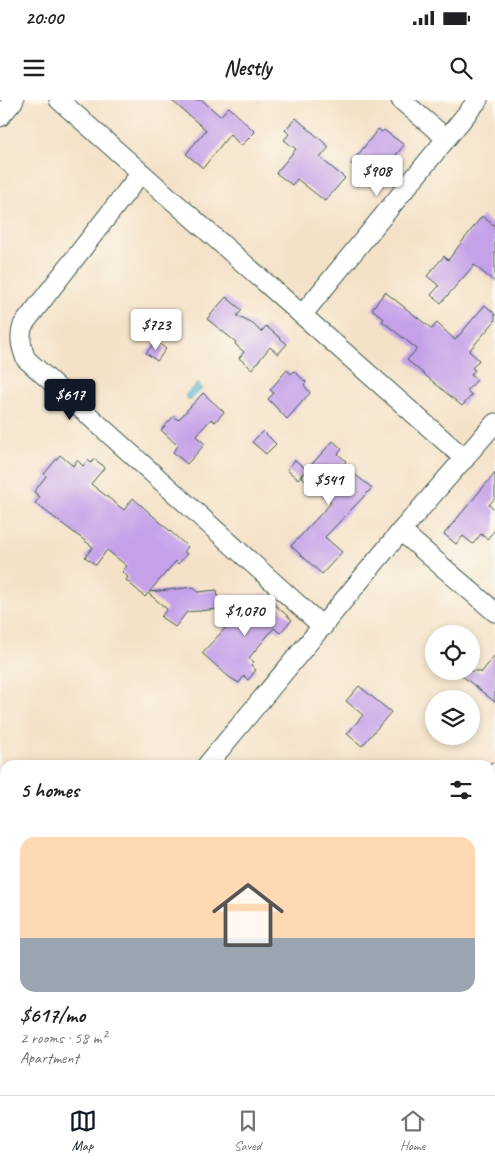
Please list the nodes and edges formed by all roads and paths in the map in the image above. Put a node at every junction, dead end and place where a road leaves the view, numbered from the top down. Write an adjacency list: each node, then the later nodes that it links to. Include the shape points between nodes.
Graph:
1 (14, 100): 5 (street)
2 (59, 100): 7 (street)
3 (401, 100): 6 (street)
4 (478, 100): 6 (street)
5 (0, 118)
6 (446, 138): 8 (street)
7 (141, 173): 8 (street); 13 (street, via 24,325 20,333 22,350 26,359)
8 (302, 315): 10 (street)
9 (495, 423): 10 (street)
10 (465, 459): 11 (street)
11 (401, 532): 12 (street); 13 (street)
12 (495, 612)
13 (323, 627): 14 (street)
14 (211, 760)

